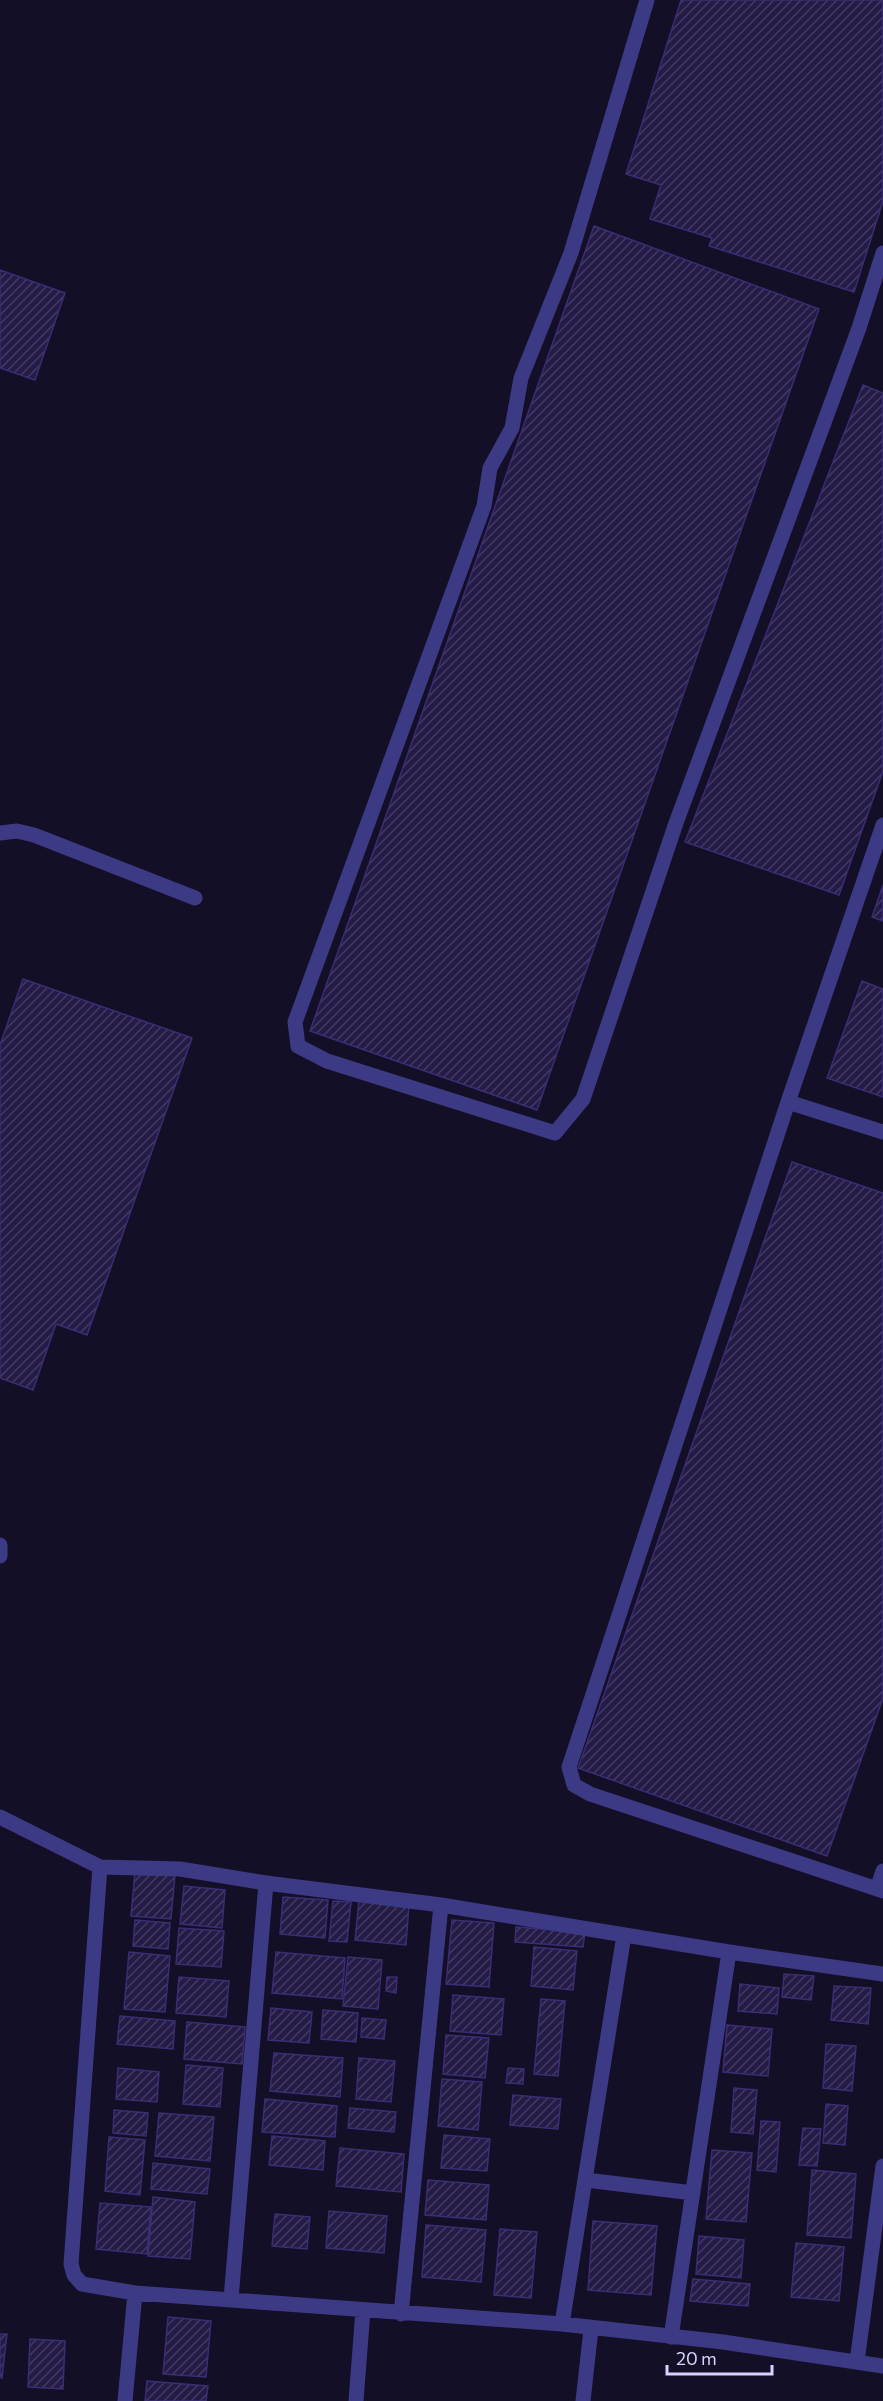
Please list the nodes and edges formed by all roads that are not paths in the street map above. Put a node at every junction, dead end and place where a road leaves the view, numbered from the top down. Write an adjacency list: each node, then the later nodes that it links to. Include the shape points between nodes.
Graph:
1 (647, 0): 2 (street, via 571,253 521,378 512,428 490,468 484,506 295,1022 298,1046 327,1061 555,1133 583,1099 676,823 859,328)
2 (883, 253)
3 (883, 825): 6 (street)
4 (0, 833): 5 (street, via 34,835)
5 (195, 898)
6 (788, 1102): 7 (street); 14 (street, via 569,1767 574,1785 590,1794)
7 (883, 1132)
8 (0, 1545): 9 (street)
9 (0, 1556)
10 (0, 1817): 11 (street)
11 (100, 1867): 13 (street, via 180,1869); 22 (street, via 71,2264 82,2284)
12 (883, 1871): 14 (street)
13 (266, 1883): 15 (street); 23 (street)
14 (880, 1890)
15 (441, 1905): 16 (street); 25 (street)
16 (624, 1935): 17 (street); 20 (street)
17 (729, 1952): 18 (street); 21 (street)
18 (883, 1974)
19 (883, 2166): 29 (street)
20 (586, 2180): 21 (street); 26 (street)
21 (693, 2193): 28 (street)
22 (135, 2293): 23 (street); 31 (street)
23 (231, 2298): 24 (street)
24 (363, 2310): 25 (street); 32 (street)
25 (401, 2314): 26 (street)
26 (562, 2324): 27 (street)
27 (591, 2329): 28 (street); 33 (street)
28 (671, 2337): 29 (street)
29 (857, 2362): 30 (street)
30 (883, 2366)
31 (125, 2401)
32 (356, 2401)
33 (583, 2401)

